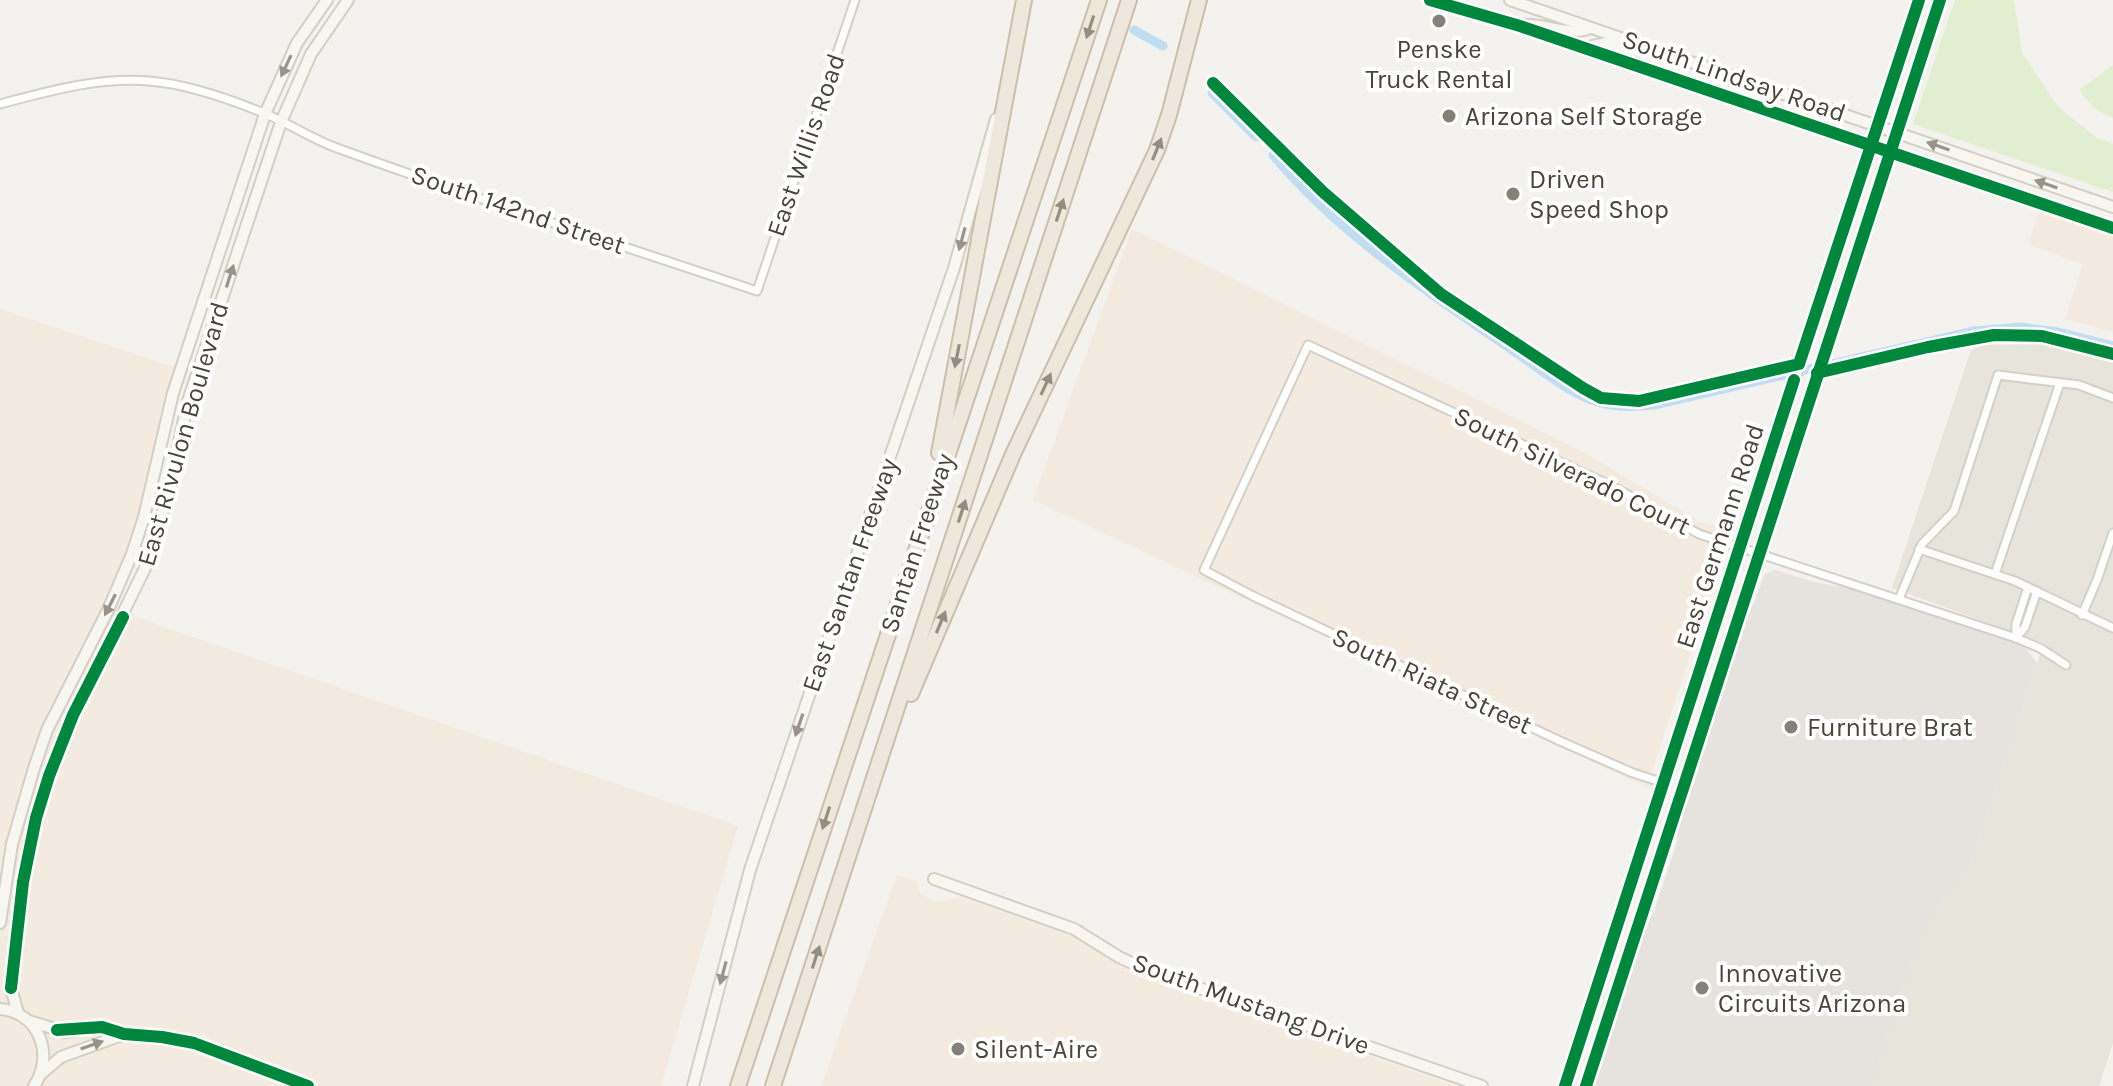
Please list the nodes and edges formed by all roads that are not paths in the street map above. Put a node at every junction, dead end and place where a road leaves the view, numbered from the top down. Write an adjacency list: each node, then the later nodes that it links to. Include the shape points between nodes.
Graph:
1 (327, 0): 18 (main road, East Rivulon Boulevard, one-way to 18, via 297,43)
2 (348, 0): 19 (main road, East Rivulon Boulevard, via 311,54)
3 (855, 0): 26 (street, East Willis Road)
4 (1024, 0): 16 (highway)
5 (1099, 0): 29 (highway, Santan Freeway, one-way to 29)
6 (1129, 0): 44 (highway, Santan Freeway, one-way to 6)
7 (1199, 0): 44 (highway, one-way to 7, via 991,505 1157,150)
8 (1430, 0): 12 (main road, South Lindsay Road)
9 (1510, 0): 13 (main road, South Lindsay Road)
10 (1919, 0): 20 (main road, East Germann Road)
11 (1940, 0): 21 (main road, East Germann Road)
12 (1520, 26): 13 (main road, via 1540,24 1574,32); 14 (main road, South Lindsay Road)
13 (1590, 28): 15 (main road, South Lindsay Road)
14 (1584, 48): 15 (main road, via 1605,43); 22 (main road, South Lindsay Road)
15 (1665, 54): 20 (main road, South Lindsay Road)
16 (1011, 65): 29 (highway, one-way to 29); 55 (main road, East Santan Freeway, one-way to 55, via 954,268 750,870)
17 (0, 104): 18 (street, South 142nd Street, via 64,87 152,81)
18 (265, 114): 19 (street, South 142nd Street); 46 (main road, East Rivulon Boulevard, one-way to 46, via 173,393 132,554 34,768 12,844)
19 (281, 122): 26 (street, South 142nd Street, via 420,178); 48 (main road, East Rivulon Boulevard, one-way to 19, via 10,977 36,818 73,715 149,560 188,401)
20 (1877, 125): 21 (main road, South Lindsay Road); 22 (main road, East Germann Road)
21 (1897, 132): 23 (main road, East Germann Road); 24 (main road, South Lindsay Road, one-way to 21)
22 (1870, 145): 23 (main road, South Lindsay Road); 31 (main road, East Germann Road)
23 (1890, 152): 25 (main road, South Lindsay Road); 33 (main road, East Germann Road)
24 (2113, 207)
25 (2113, 228)
26 (757, 291)
27 (2060, 383): 28 (street); 32 (street, via 1998,375 1954,511); 35 (street)
28 (2113, 398)
29 (930, 505): 56 (highway, Santan Freeway, one-way to 56)
30 (2113, 533): 39 (street)
31 (1739, 548): 33 (street, South Silverado Court); 34 (street, South Silverado Court, via 1681,526 1612,486 1308,345); 43 (main road, East Germann Road)
32 (1919, 549): 35 (street); 38 (street)
33 (1758, 554): 38 (street, South Silverado Court); 59 (main road, East Germann Road)
34 (1204, 570): 43 (street, South Riata Street, via 1560,741)
35 (1995, 574): 36 (street)
36 (2028, 587): 37 (street); 41 (street)
37 (2037, 591): 39 (street); 41 (street)
38 (1899, 599): 41 (street, South Silverado Court)
39 (2082, 615): 40 (street)
40 (2113, 628)
41 (2016, 638): 42 (street, South Silverado Court)
42 (2066, 665)
43 (1664, 783): 58 (main road, East Germann Road)
44 (851, 851): 52 (highway, Santan Freeway, one-way to 44)
45 (934, 879): 57 (main road, South Mustang Drive, via 1074,929 1144,969)
46 (0, 923)
47 (0, 1009): 48 (main road)
48 (18, 1013): 49 (main road)
49 (29, 1021): 50 (main road, via 65,1032 102,1027); 51 (main road, via 43,1046)
50 (124, 1034): 51 (main road, one-way to 50, via 61,1057); 54 (main road, via 194,1043)
51 (41, 1074): 53 (main road)
52 (773, 1085)
53 (34, 1086)
54 (308, 1086)
55 (693, 1086)
56 (738, 1086)
57 (1482, 1086)
58 (1565, 1086)
59 (1586, 1086)

